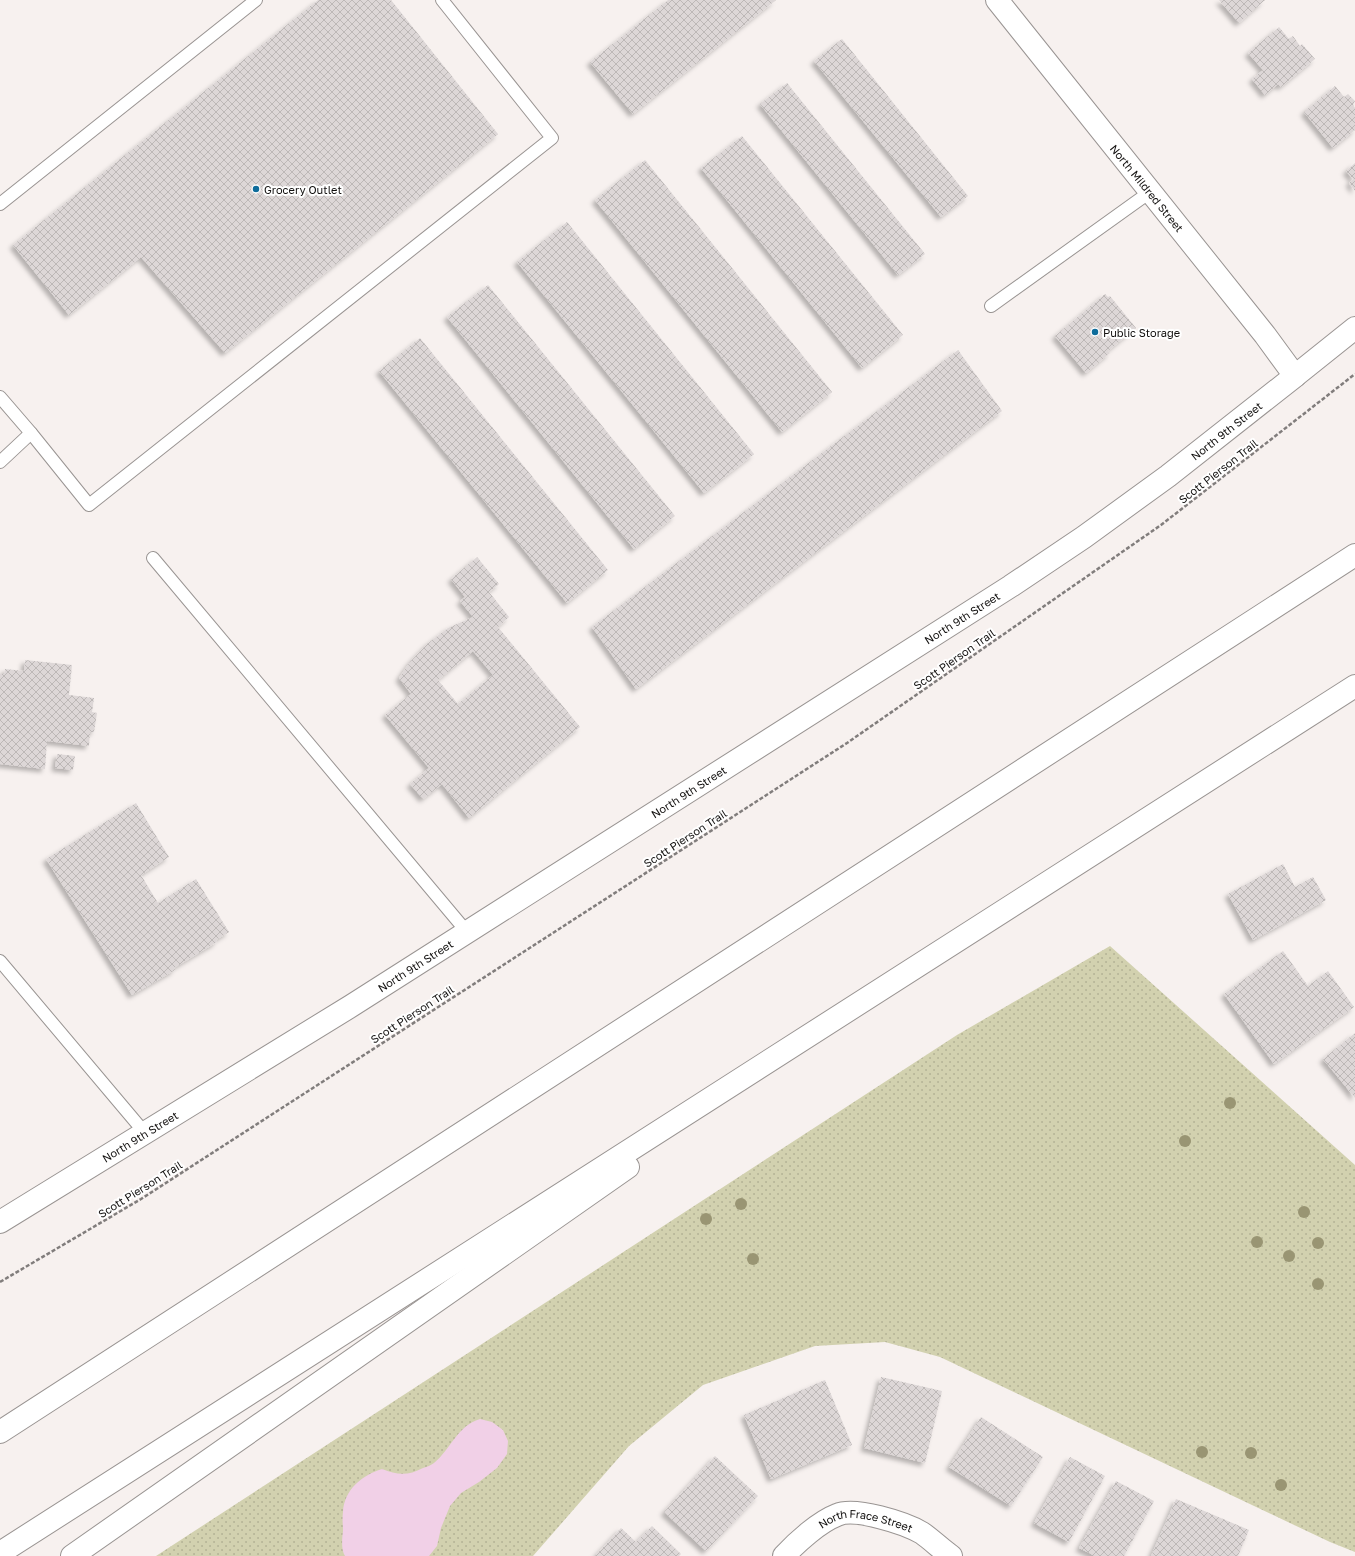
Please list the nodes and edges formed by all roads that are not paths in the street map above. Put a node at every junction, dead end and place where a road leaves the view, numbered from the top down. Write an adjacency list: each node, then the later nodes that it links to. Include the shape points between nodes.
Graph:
1 (256, 0): 5 (lane)
2 (997, 0): 4 (main road, North Mildred Street)
3 (450, 2): 10 (lane, via 552,138 89,505)
4 (1150, 192): 6 (lane); 8 (main road, North Mildred Street)
5 (0, 204)
6 (991, 306)
7 (1355, 328): 8 (main road, North 9th Street)
8 (1295, 376): 15 (main road, North 9th Street, via 1168,476 1084,537)
9 (0, 397): 10 (lane)
10 (31, 433): 11 (lane)
11 (0, 462)
12 (1355, 555): 20 (main road)
13 (153, 558): 15 (lane)
14 (1355, 686): 17 (main road)
15 (467, 932): 18 (main road, North 9th Street)
16 (0, 961): 18 (lane)
17 (918, 965): 21 (main road); 22 (main road)
18 (145, 1133): 19 (main road, North 9th Street)
19 (0, 1222)
20 (0, 1432)
21 (0, 1553)
22 (72, 1556)
23 (784, 1556): 24 (main road, North Frace Street, via 820,1524 838,1514 857,1513 889,1519 921,1533)
24 (951, 1556)

